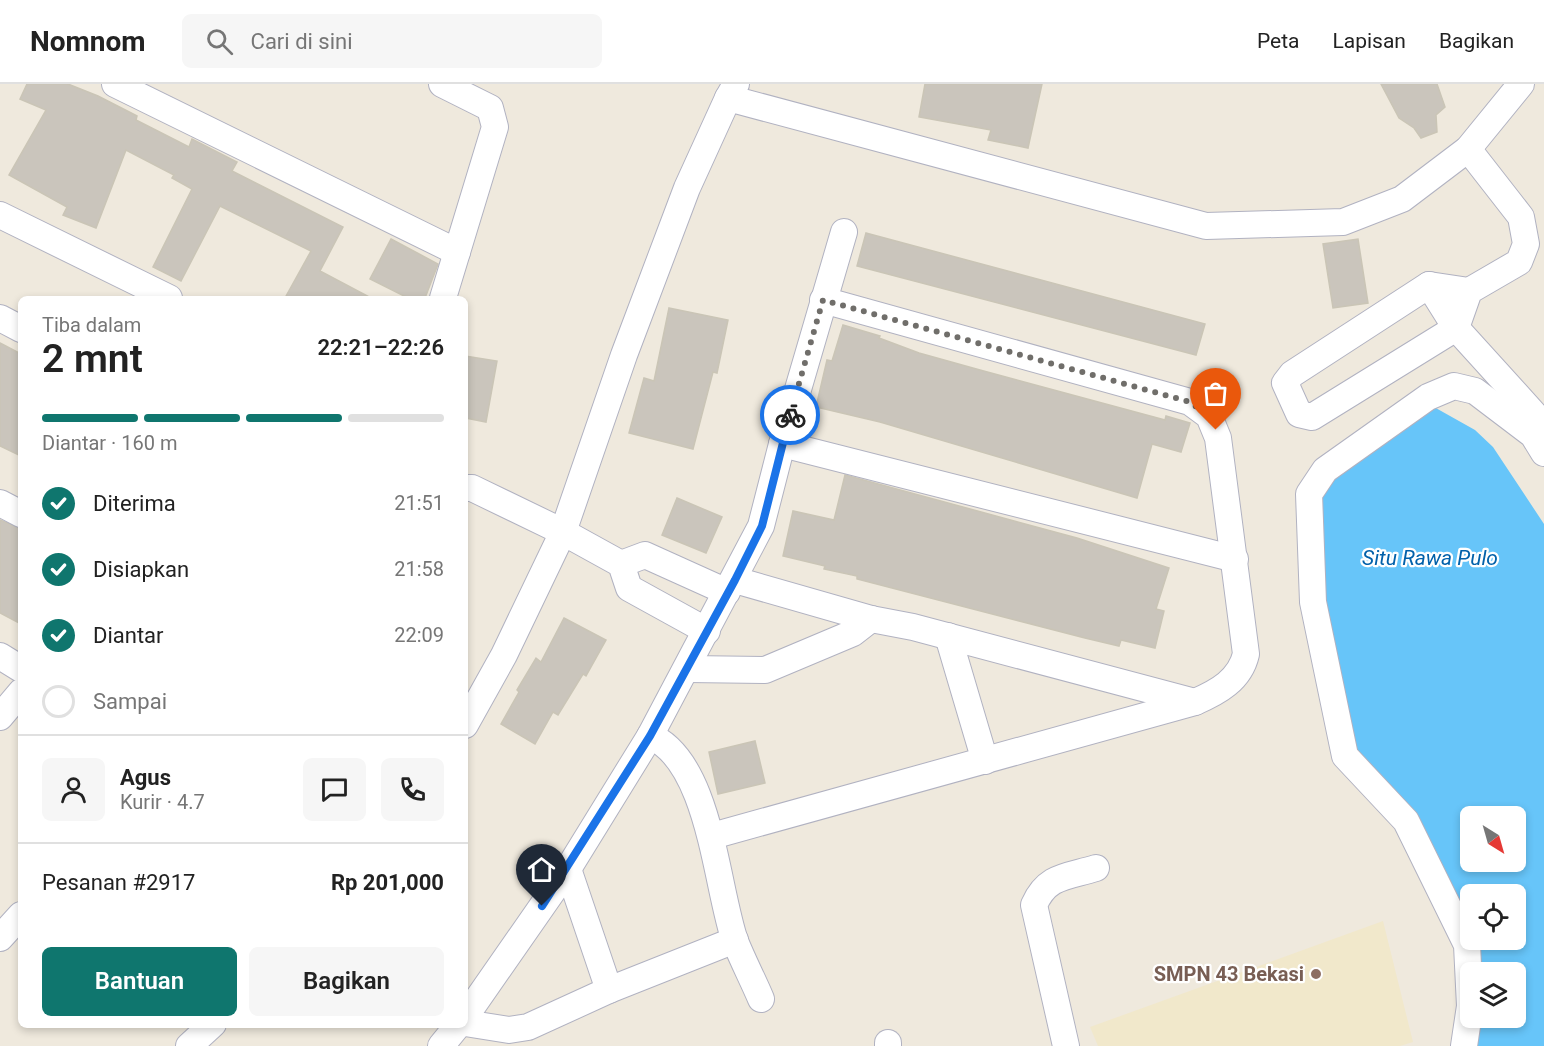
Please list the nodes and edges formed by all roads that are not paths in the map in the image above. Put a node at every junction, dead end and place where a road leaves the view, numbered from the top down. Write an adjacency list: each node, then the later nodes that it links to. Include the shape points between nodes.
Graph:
1 (116, 84): 8 (street)
2 (442, 84): 8 (street, via 490,108 495,126)
3 (1521, 84): 5 (street)
4 (732, 91): 5 (street, via 1206,226 1343,222 1402,199); 23 (street, via 679,210)
5 (1468, 149): 10 (street, via 1521,217 1526,243 1519,262)
6 (0, 215): 11 (street)
7 (844, 232): 13 (street)
8 (457, 252): 12 (street)
9 (1429, 285): 10 (street); 16 (street); 16 (street, via 1286,379 1299,414 1312,417)
10 (1468, 291): 16 (street)
11 (165, 296)
12 (444, 296)
13 (823, 300): 18 (street); 24 (street, via 1190,402 1209,416 1216,430)
14 (0, 318): 15 (street)
15 (18, 327)
16 (1456, 328): 17 (street)
17 (1544, 425)
18 (782, 444): 24 (street); 26 (street, via 762,526)
19 (1544, 453): 54 (street, via 1533,435 1475,391 1454,386 1428,397 1325,470 1310,494 1313,602 1345,756 1406,821 1467,945 1470,1006)
20 (468, 484): 23 (street)
21 (0, 503): 22 (street)
22 (18, 512)
23 (563, 532): 25 (street); 36 (street)
24 (1235, 559): 34 (street, via 1244,664 1215,694)
25 (621, 564): 26 (street, via 645,555); 28 (street, via 629,588)
26 (731, 586): 27 (street); 28 (street)
27 (871, 619): 29 (street); 32 (street, via 853,633 765,670)
28 (707, 631): 32 (street)
29 (948, 636): 34 (street); 38 (street)
30 (0, 656): 31 (street)
31 (18, 667)
32 (688, 669): 37 (street)
33 (18, 696): 35 (street)
34 (1195, 702): 38 (street)
35 (0, 717)
36 (468, 720)
37 (650, 736): 39 (street, via 670,748 684,766); 41 (street)
38 (985, 761): 39 (street)
39 (712, 836): 44 (street)
40 (1096, 868): 53 (street, via 1049,882 1034,905)
41 (568, 869): 45 (street); 47 (street)
42 (18, 918): 43 (street)
43 (0, 939)
44 (735, 940): 45 (street); 46 (street)
45 (609, 990): 48 (street, via 518,1030)
46 (761, 999)
47 (468, 1013)
48 (468, 1023)
49 (209, 1028): 51 (street)
50 (456, 1028): 52 (street)
51 (189, 1046)
52 (441, 1046)
53 (1066, 1046)
54 (1464, 1046)

